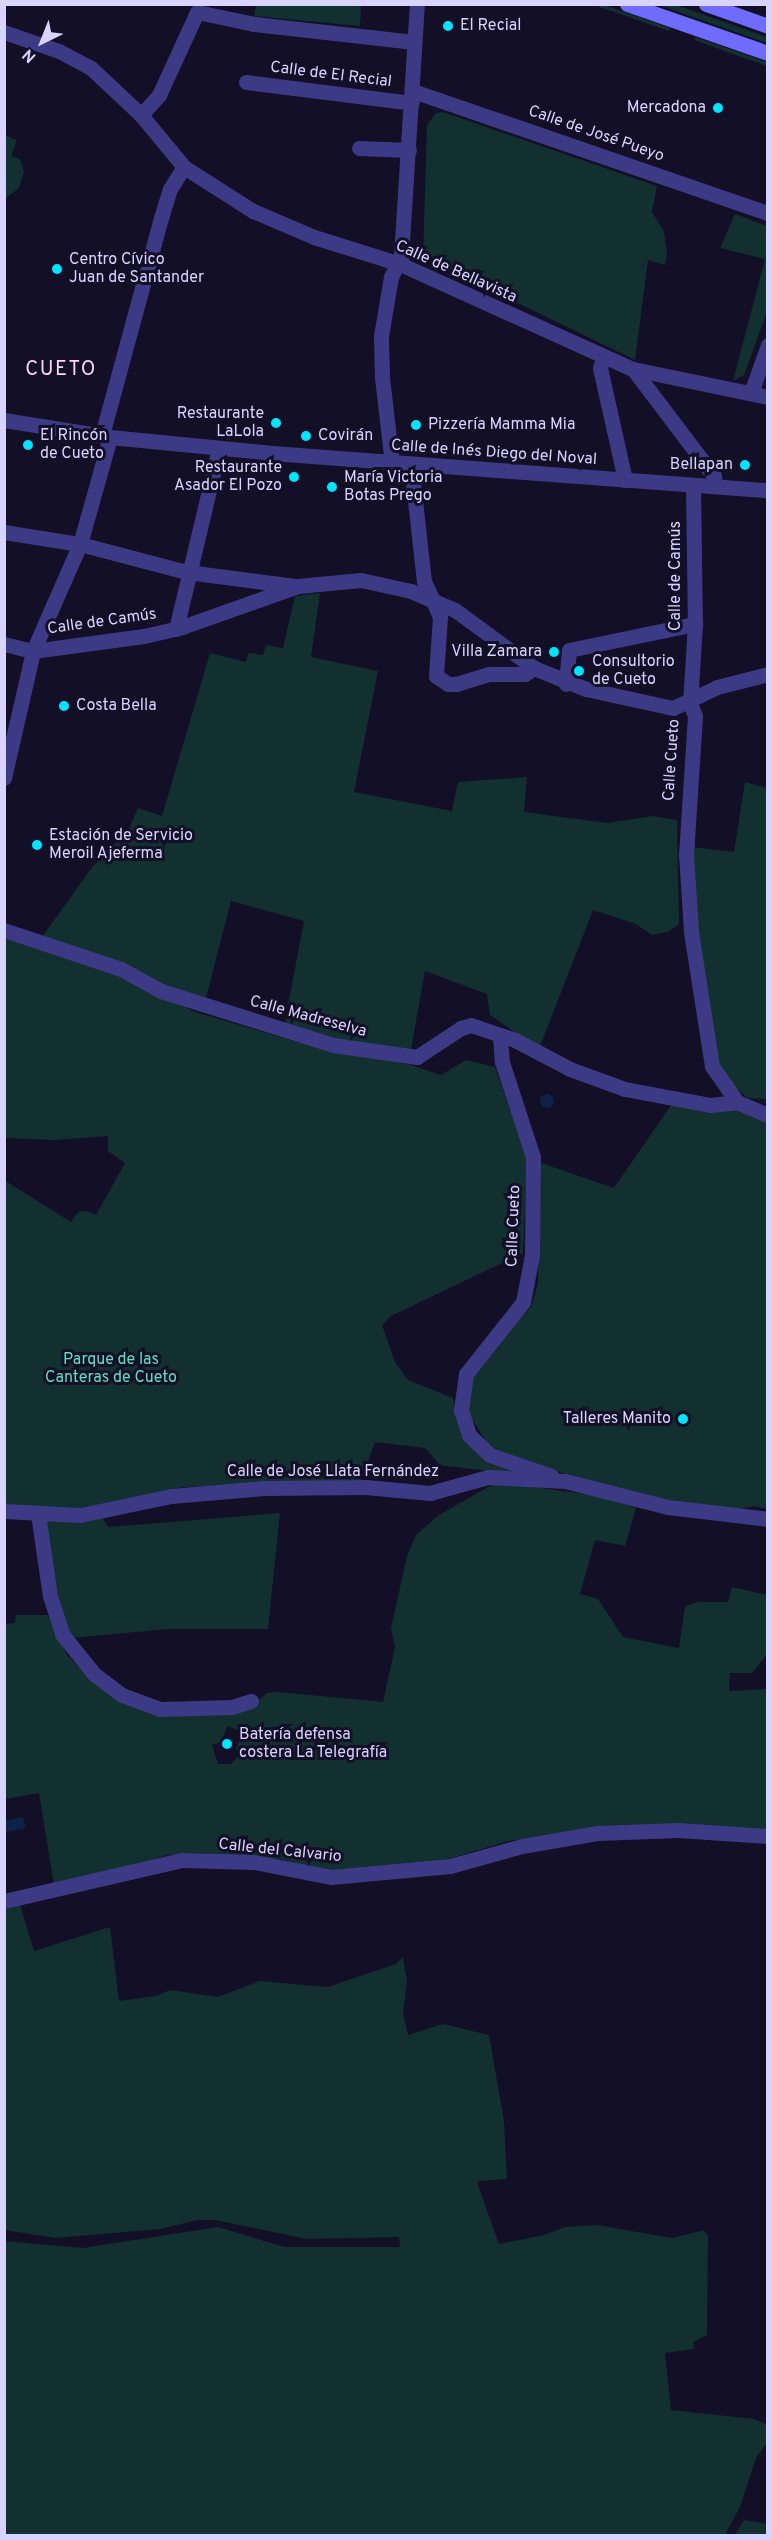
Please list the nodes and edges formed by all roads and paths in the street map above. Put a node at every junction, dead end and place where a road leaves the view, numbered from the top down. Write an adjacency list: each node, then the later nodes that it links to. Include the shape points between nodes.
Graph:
1 (417, 4): 7 (street, Calle de El Recial)
2 (627, 4): 8 (main road)
3 (706, 4): 5 (main road)
4 (193, 8): 7 (street, via 254,24); 11 (street, via 159,95)
5 (768, 26)
6 (4, 32): 11 (street, Calle de Bellavista, via 59,51 91,68)
7 (414, 42): 10 (street, Calle de El Recial)
8 (768, 53)
9 (246, 82): 10 (street, Calle de El Recial)
10 (412, 97): 13 (street, Calle de El Recial); 15 (street, Calle de José Pueyo)
11 (141, 115): 14 (street, Calle de Bellavista)
12 (359, 148): 13 (street)
13 (410, 150): 16 (street, Calle de El Recial)
14 (190, 172): 16 (street, Calle de Bellavista, via 253,211 314,237); 23 (street, via 165,204)
15 (768, 213)
16 (400, 264): 18 (street, Calle de Bellavista); 25 (street, Calle de El Recial, via 391,277 386,296 380,354)
17 (768, 345): 20 (street)
18 (603, 358): 19 (street, Calle de Bellavista); 27 (street, via 600,368)
19 (633, 369): 20 (street, Calle de Bellavista); 29 (street, via 714,476)
20 (751, 393): 21 (street, Calle de Bellavista)
21 (768, 397)
22 (5, 420): 23 (street, Calle de Inés Diego del Noval)
23 (106, 436): 24 (street, Calle de Inés Diego del Noval); 32 (street, Calle de Camús)
24 (219, 448): 25 (street, Calle de Inés Diego del Noval); 33 (street, Calle de Camús)
25 (392, 464): 26 (street, Calle de Inés Diego del Noval)
26 (411, 464): 27 (street, Calle de Inés Diego del Noval); 35 (street)
27 (625, 480): 28 (street, Calle de Inés Diego del Noval)
28 (693, 485): 29 (street, Calle de Inés Diego del Noval); 36 (street, Calle de Camús)
29 (715, 486): 30 (street, Calle de Inés Diego del Noval)
30 (768, 490)
31 (4, 532): 32 (street, Calle de Camús)
32 (81, 544): 33 (street, Calle de Camús); 39 (street, Calle de Camús)
33 (186, 572): 34 (street, Calle de Camús); 37 (street, Calle de Camús)
34 (298, 586): 35 (street, Calle de Camús, via 361,580); 37 (street, Calle de Camús)
35 (430, 598): 40 (street, Calle de Camús, via 465,616); 40 (street, via 440,617 434,670 441,681 456,684 489,674 525,674)
36 (695, 624): 42 (street, via 569,650); 43 (street, Calle de Camús)
37 (176, 629): 39 (street, Calle de Camús)
38 (4, 644): 39 (street)
39 (33, 651): 44 (street, Calle de Camús)
40 (534, 668): 42 (street, Calle de Camús)
41 (768, 674): 43 (street, Calle de Camús, via 717,687)
42 (566, 684): 43 (street, Calle de Camús, via 674,708)
43 (690, 703): 47 (street, Calle Cueto, via 695,716 686,832 691,932 707,1047 719,1079)
44 (4, 778)
45 (4, 930): 46 (street, Calle Madreselva, via 121,969 161,991 333,1046 417,1057 471,1025)
46 (500, 1035): 47 (street, Calle Madreselva, via 570,1069 625,1089 710,1105); 49 (street, Calle Cueto, via 502,1062 533,1156 532,1254 522,1302 466,1374 463,1423 469,1435 490,1455)
47 (738, 1102): 48 (street, Calle Cueto)
48 (768, 1115)
49 (566, 1481): 51 (street, Calle de José Llata Fernández, via 489,1477 430,1493 366,1487 210,1490 87,1514); 52 (street, Calle de José Llata Fernández, via 668,1507)
50 (4, 1511): 51 (street, Calle de José Llata Fernández)
51 (38, 1514): 53 (street, via 50,1596 62,1634 94,1674 122,1695 160,1709 232,1707)
52 (768, 1519)
53 (251, 1701)
54 (768, 1836): 55 (street, Calle del Calvario, via 678,1830 597,1833 522,1845 450,1866 331,1877 254,1862 182,1860)
55 (4, 1901)

